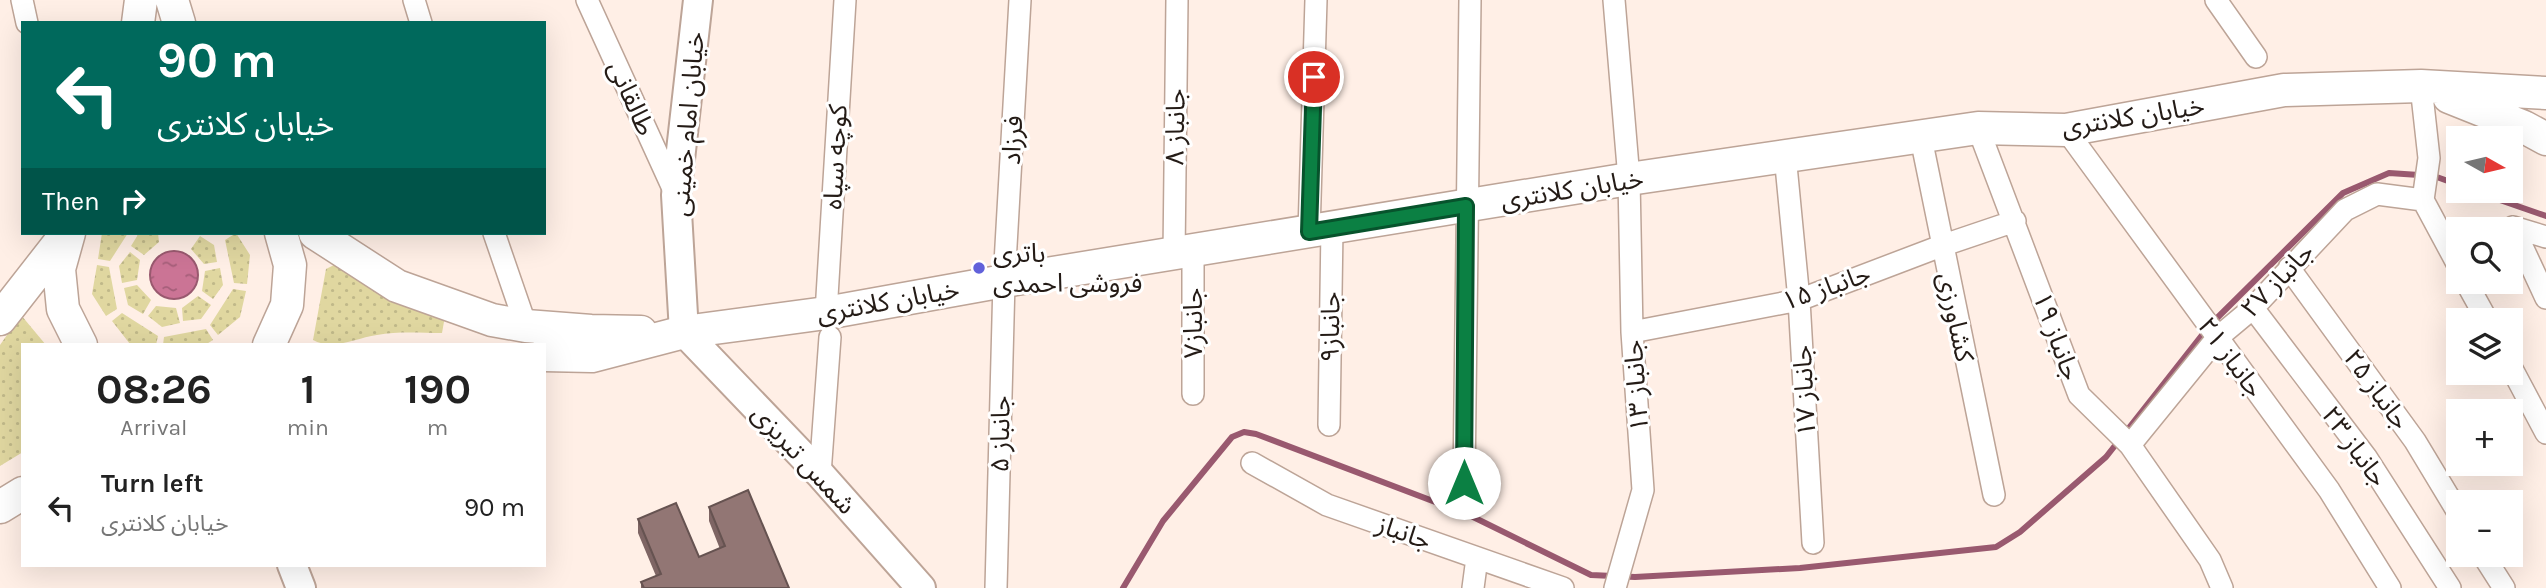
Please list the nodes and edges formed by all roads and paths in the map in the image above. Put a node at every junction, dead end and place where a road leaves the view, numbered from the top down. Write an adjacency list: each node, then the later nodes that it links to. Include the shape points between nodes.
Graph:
1 (22, 0): 14 (street)
2 (141, 0): 15 (main road)
3 (172, 0): 16 (main road)
4 (414, 0): 17 (street)
5 (587, 0): 27 (street, طالقانی)
6 (698, 0): 27 (street, خیابان امام خمینی)
7 (845, 0): 47 (street, کوچه سپاه)
8 (1020, 0): 42 (street, فرزاد)
9 (1177, 0): 40 (street, جانباز ۸)
10 (1316, 0): 31 (street, جانباز۹)
11 (1470, 0): 29 (street)
12 (1614, 0): 26 (street, جانباز ۱۳)
13 (2216, 0): 18 (street)
14 (27, 21)
15 (138, 21)
16 (178, 21)
17 (420, 21)
18 (2256, 57)
19 (2421, 86): 20 (main road, خیابان کلانتری); 22 (main road, خیابان کلانتری, via 2284,90); 24 (main road, خیابان کلانتری); 28 (street, via 2430,158)
20 (2546, 93)
21 (1978, 128): 22 (main road, خیابان کلانتری); 23 (main road, خیابان کلانتری); 30 (street, جانباز ۱۹)
22 (2066, 131): 51 (street, جانباز ۲۱)
23 (1921, 138): 25 (main road, خیابان کلانتری); 39 (street, کشاورزی)
24 (2546, 139)
25 (1784, 155): 26 (main road, خیابان کلانتری); 44 (street, جانباز ۱۷)
26 (1629, 179): 29 (main road, خیابان کلانتری); 50 (street, جانباز ۱۳)
27 (676, 195): 49 (street, خیابان امام خمینی)
28 (2423, 200): 38 (street); 41 (street, جانباز ۲۷, via 2377,194 2345,210)
29 (1466, 206): 31 (main road, خیابان کلانتری); 62 (street)
30 (2015, 221): 39 (street, جانباز ۱۵); 59 (street, جانباز ۱۹, via 2078,396)
31 (1321, 230): 40 (main road, خیابان کلانتری); 57 (street, جانباز۹)
32 (66, 235): 46 (main road)
33 (68, 235): 52 (main road, via 59,269 63,309)
34 (282, 235): 53 (main road, via 290,265 287,305)
35 (319, 235): 48 (main road, خیابان کلانتری, via 397,286 492,320)
36 (495, 235): 48 (street)
37 (2546, 237): 43 (street, via 2514,227)
38 (2446, 243)
39 (1941, 246): 44 (street, جانباز ۱۵); 65 (street, کشاورزی)
40 (1183, 253): 42 (main road, خیابان کلانتری); 56 (street, جانباز۷)
41 (2289, 268): 45 (street, جانباز ۲۷); 63 (street, جانباز ۲۵, via 2415,441)
42 (1004, 281): 47 (main road, خیابان کلانتری); 73 (street, جانباز ۵)
43 (2546, 298)
44 (1799, 300): 50 (street, جانباز ۱۵); 67 (street, جانباز ۱۷)
45 (2253, 308): 51 (street, جانباز ۲۷); 79 (street, جانباز ۲۳, via 2366,457)
46 (1, 313)
47 (828, 325): 49 (main road, خیابان کلانتری); 61 (street, کوچه سپاه)
48 (526, 327): 49 (main road, خیابان کلانتری)
49 (684, 332): 54 (main road, خیابان کلانتری, via 592,356); 61 (street, شمس تبریزی)
50 (1632, 332): 76 (street, جانباز ۱۳, via 1643,491)
51 (2217, 338): 59 (street, جانباز ۲۷); 78 (street, جانباز ۲۱, via 2329,490)
52 (79, 343)
53 (269, 343)
54 (546, 355)
55 (2521, 385): 58 (street)
56 (1193, 394)
57 (1329, 425)
58 (2546, 433)
59 (2130, 445): 77 (street, جانباز ۱۹, via 2210,560)
60 (1252, 463): 68 (street, جانباز, via 1327,505)
61 (820, 474): 72 (street, شمس تبریزی)
62 (1464, 483)
63 (2446, 492)
64 (21, 494): 66 (main road)
65 (1994, 495)
66 (0, 506)
67 (1812, 543)
68 (1477, 558): 74 (street); 75 (street, جانباز)
69 (293, 567): 71 (street)
70 (2491, 567): 80 (street)
71 (301, 588)
72 (921, 588)
73 (996, 588)
74 (1473, 588)
75 (1563, 588)
76 (1615, 588)
77 (2222, 588)
78 (2390, 588)
79 (2450, 588)
80 (2504, 588)

